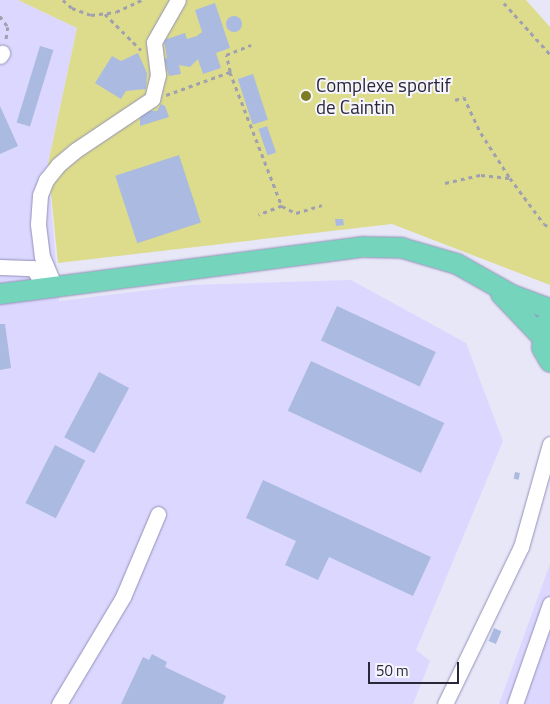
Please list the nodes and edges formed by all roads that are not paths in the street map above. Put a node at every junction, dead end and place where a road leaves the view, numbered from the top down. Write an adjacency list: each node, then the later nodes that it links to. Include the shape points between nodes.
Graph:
1 (178, 0): 4 (street, via 154,42 158,74 152,99 76,150 46,180 40,195 38,224)
2 (0, 267): 4 (street, via 32,268)
3 (489, 282): 4 (main road, via 457,264 402,248 363,246); 6 (main road, via 512,295); 8 (main road)
4 (50, 288): 5 (main road)
5 (0, 294)
6 (550, 309)
7 (550, 316): 8 (main road)
8 (541, 336): 9 (main road, via 542,348)
9 (550, 362)
10 (550, 444): 14 (street, via 521,547)
11 (158, 514): 13 (street, via 123,598)
12 (550, 604): 15 (street)
13 (60, 704)
14 (444, 704)
15 (515, 704)

